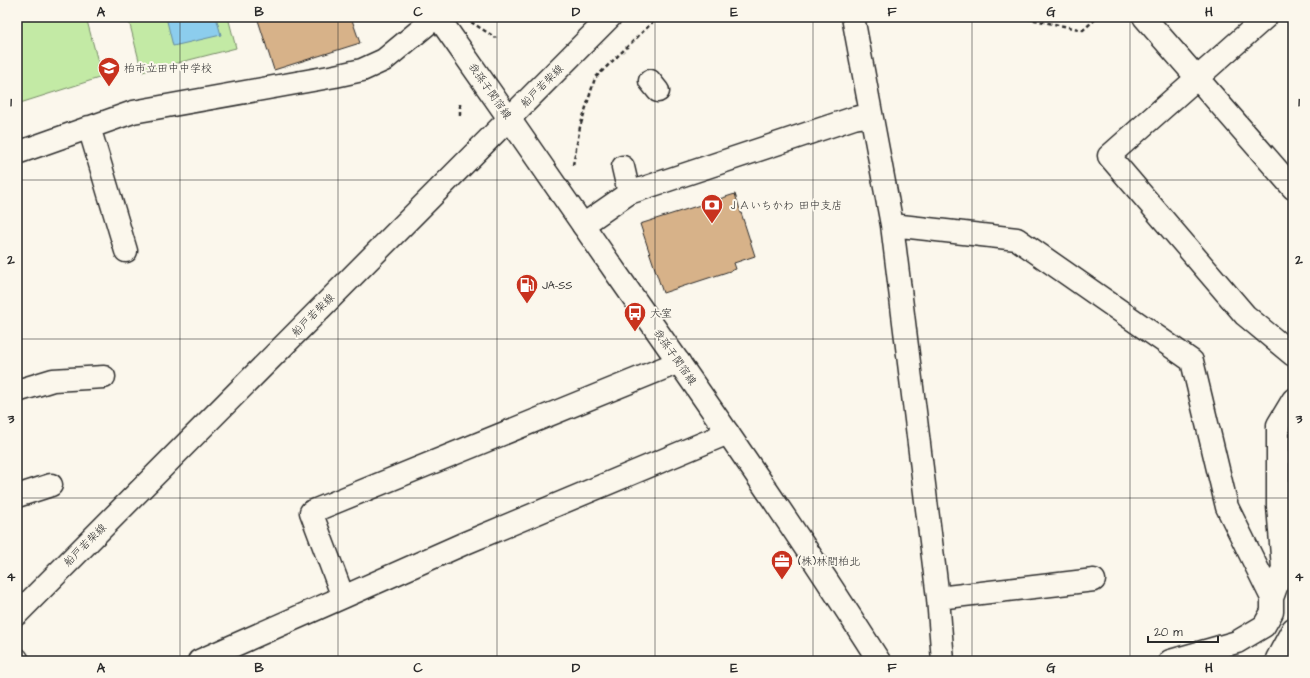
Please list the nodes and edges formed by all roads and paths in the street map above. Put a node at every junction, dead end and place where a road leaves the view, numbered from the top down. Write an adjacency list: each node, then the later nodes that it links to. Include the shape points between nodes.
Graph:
1 (437, 17): 15 (street, 我孫子関宿線); 16 (street, via 384,60 362,70 133,112)
2 (467, 17): 10 (path, via 470,22)
3 (610, 17): 15 (street, 船戸若柴線)
4 (658, 17): 18 (path, via 594,78 580,127)
5 (853, 17): 13 (street)
6 (1020, 17): 7 (path, via 1083,30)
7 (1098, 17)
8 (1144, 17): 11 (street)
9 (1266, 17): 11 (street)
10 (496, 38)
11 (1196, 78): 20 (street); 25 (street, via 1109,156 1245,315)
12 (460, 104): 14 (path)
13 (871, 115): 21 (street, via 740,146 683,166); 23 (street)
14 (460, 116)
15 (510, 118): 22 (street, 我孫子関宿線); 37 (street, 船戸若柴線)
16 (89, 127): 17 (street); 24 (street)
17 (17, 153)
18 (573, 165)
19 (623, 167): 21 (street)
20 (1293, 188)
21 (629, 193): 22 (street)
22 (583, 225): 26 (street, 我孫子関宿線)
23 (892, 225): 35 (street); 36 (street, via 1017,238 1192,360 1227,507)
24 (126, 251)
25 (1293, 355)
26 (679, 362): 30 (street, 我孫子関宿線); 34 (street, via 311,512)
27 (104, 377): 28 (street, via 53,380)
28 (17, 391)
29 (1293, 400): 36 (street, via 1278,425 1278,506 1282,568)
30 (728, 433): 34 (street); 40 (street, 我孫子関宿線)
31 (51, 485): 32 (street)
32 (17, 496)
33 (1094, 580): 35 (street)
34 (343, 597): 39 (street)
35 (938, 598): 41 (street)
36 (1272, 598): 42 (street, via 1272,612 1264,626 1237,642)
37 (17, 614)
38 (1293, 629): 43 (street)
39 (199, 661)
40 (879, 661)
41 (943, 661)
42 (1170, 661)
43 (1277, 661)

